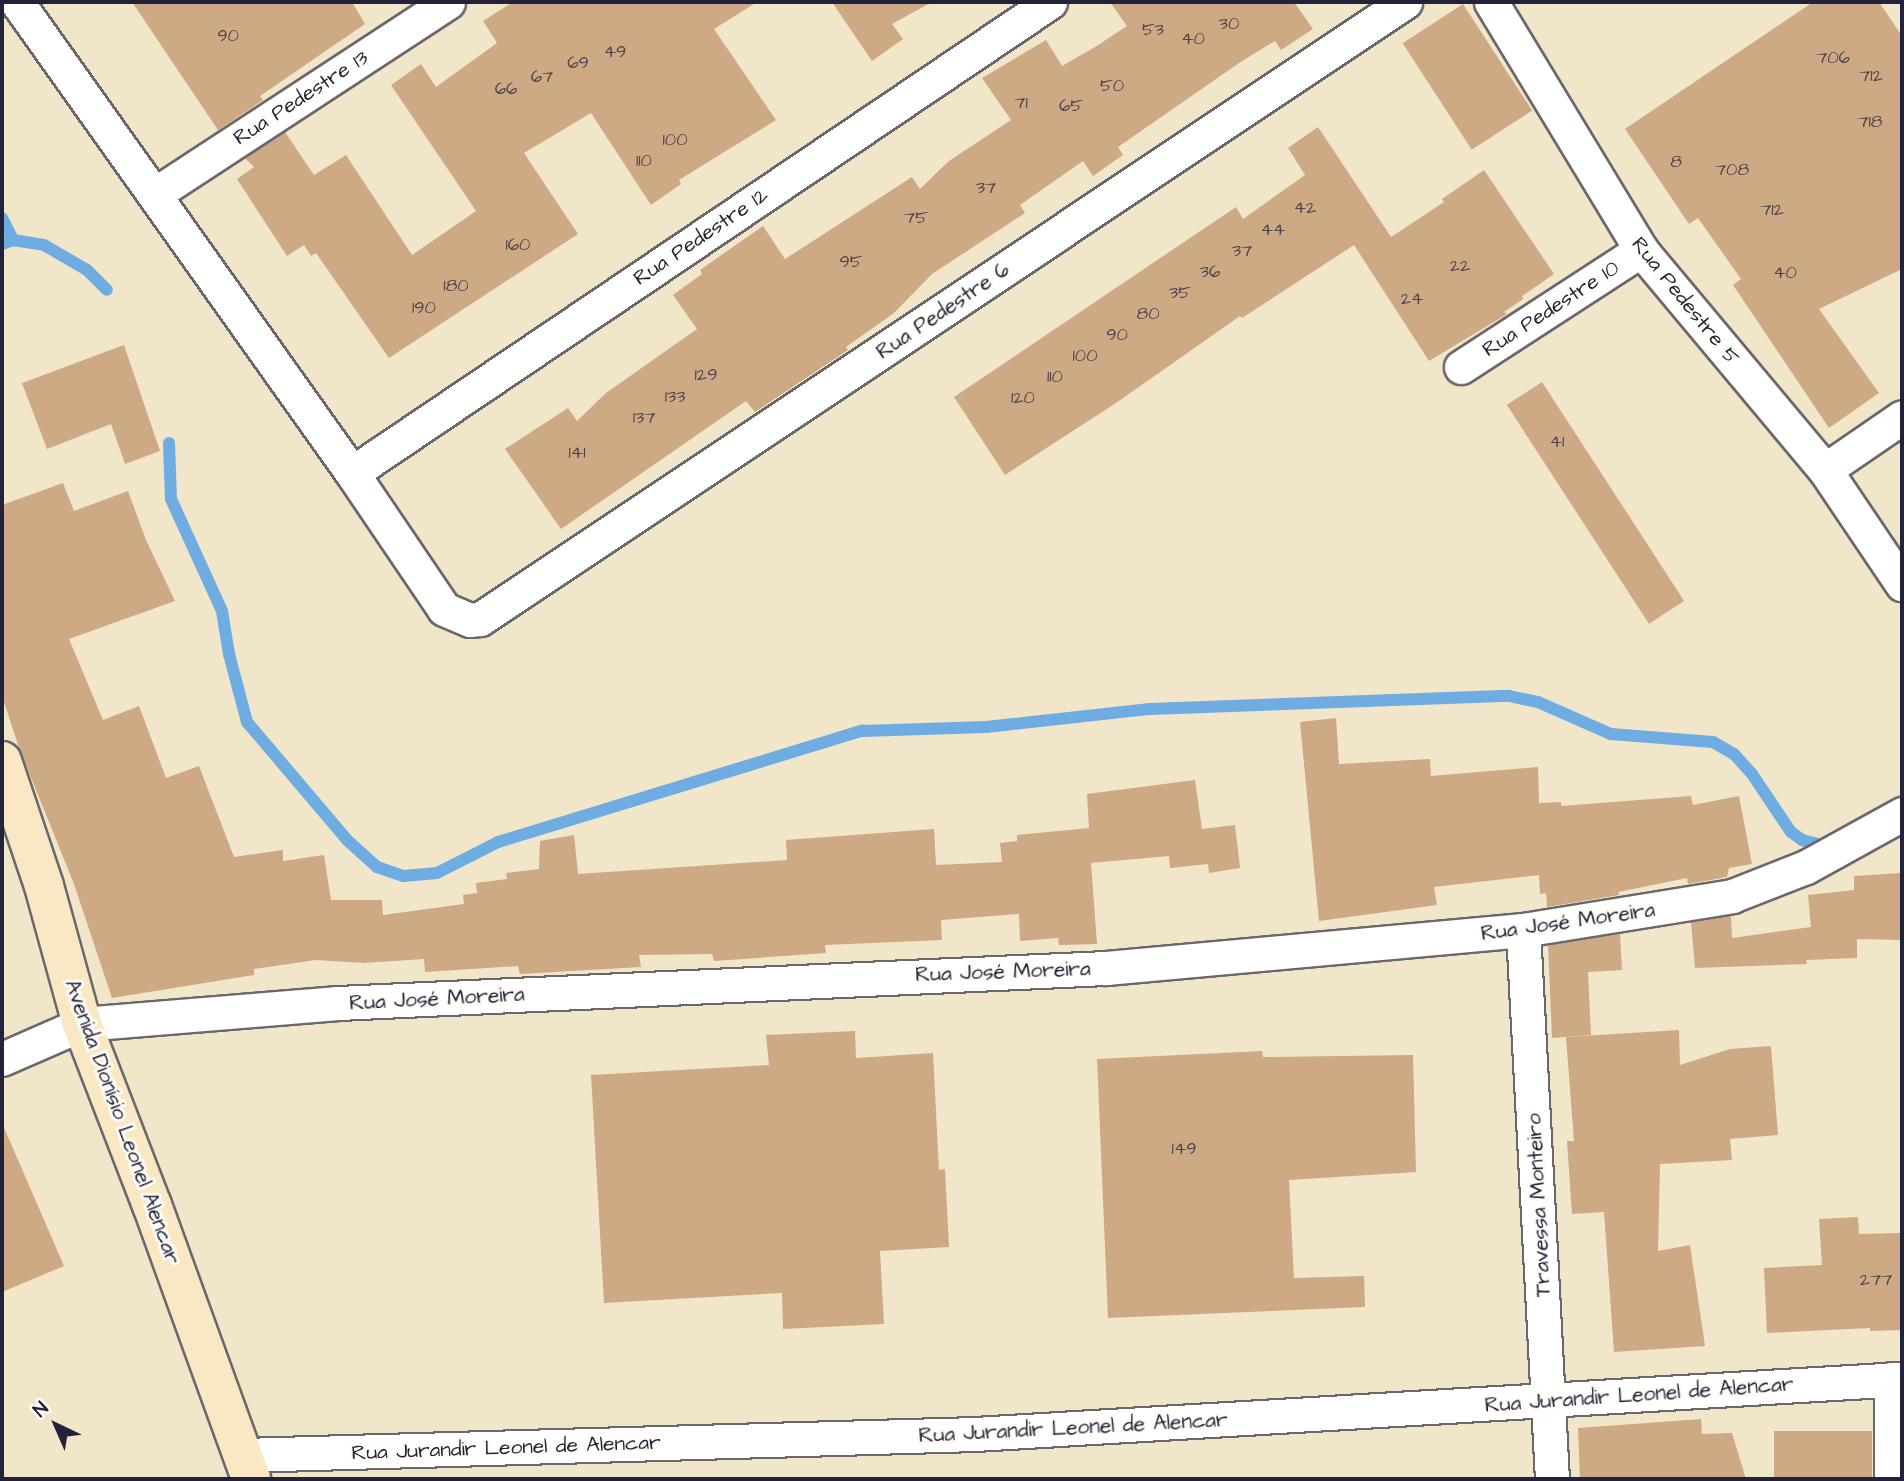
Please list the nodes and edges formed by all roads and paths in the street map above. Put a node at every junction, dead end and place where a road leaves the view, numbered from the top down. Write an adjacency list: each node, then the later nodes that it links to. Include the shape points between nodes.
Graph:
1 (17, 2): 6 (street)
2 (448, 2): 6 (street, Rua Pedestre 13)
3 (1050, 2): 11 (street, Rua Pedestre 12)
4 (1405, 2): 11 (street, Rua Pedestre 6, via 480,620 444,609)
5 (1491, 2): 7 (street, Rua Pedestre 5)
6 (155, 194): 11 (street)
7 (1641, 250): 8 (street, Rua Pedestre 10); 10 (street, Rua Pedestre 5)
8 (1461, 367)
9 (1902, 417): 10 (street)
10 (1825, 470): 12 (street, Rua Pedestre 5)
11 (352, 472)
12 (1902, 584)
13 (2, 761): 16 (street, Avenida Dionísio Leonel Alencar, via 44,887)
14 (1902, 814): 15 (street, Rua José Moreira, via 1806,867 1732,896)
15 (1523, 930): 16 (street, Rua José Moreira, via 1106,968 338,1003); 19 (street, Travessa Monteiro)
16 (82, 1024): 17 (street, Rua José Moreira); 20 (street, Avenida Dionísio Leonel Alencar)
17 (2, 1059)
18 (1897, 1379): 19 (street, Rua Jurandir Leonel de Alencar); 22 (street)
19 (1550, 1401): 20 (street, Rua Jurandir Leonel de Alencar, via 975,1434); 21 (street, Travessa Monteiro)
20 (247, 1467)
21 (1552, 1479)
22 (1891, 1479)

